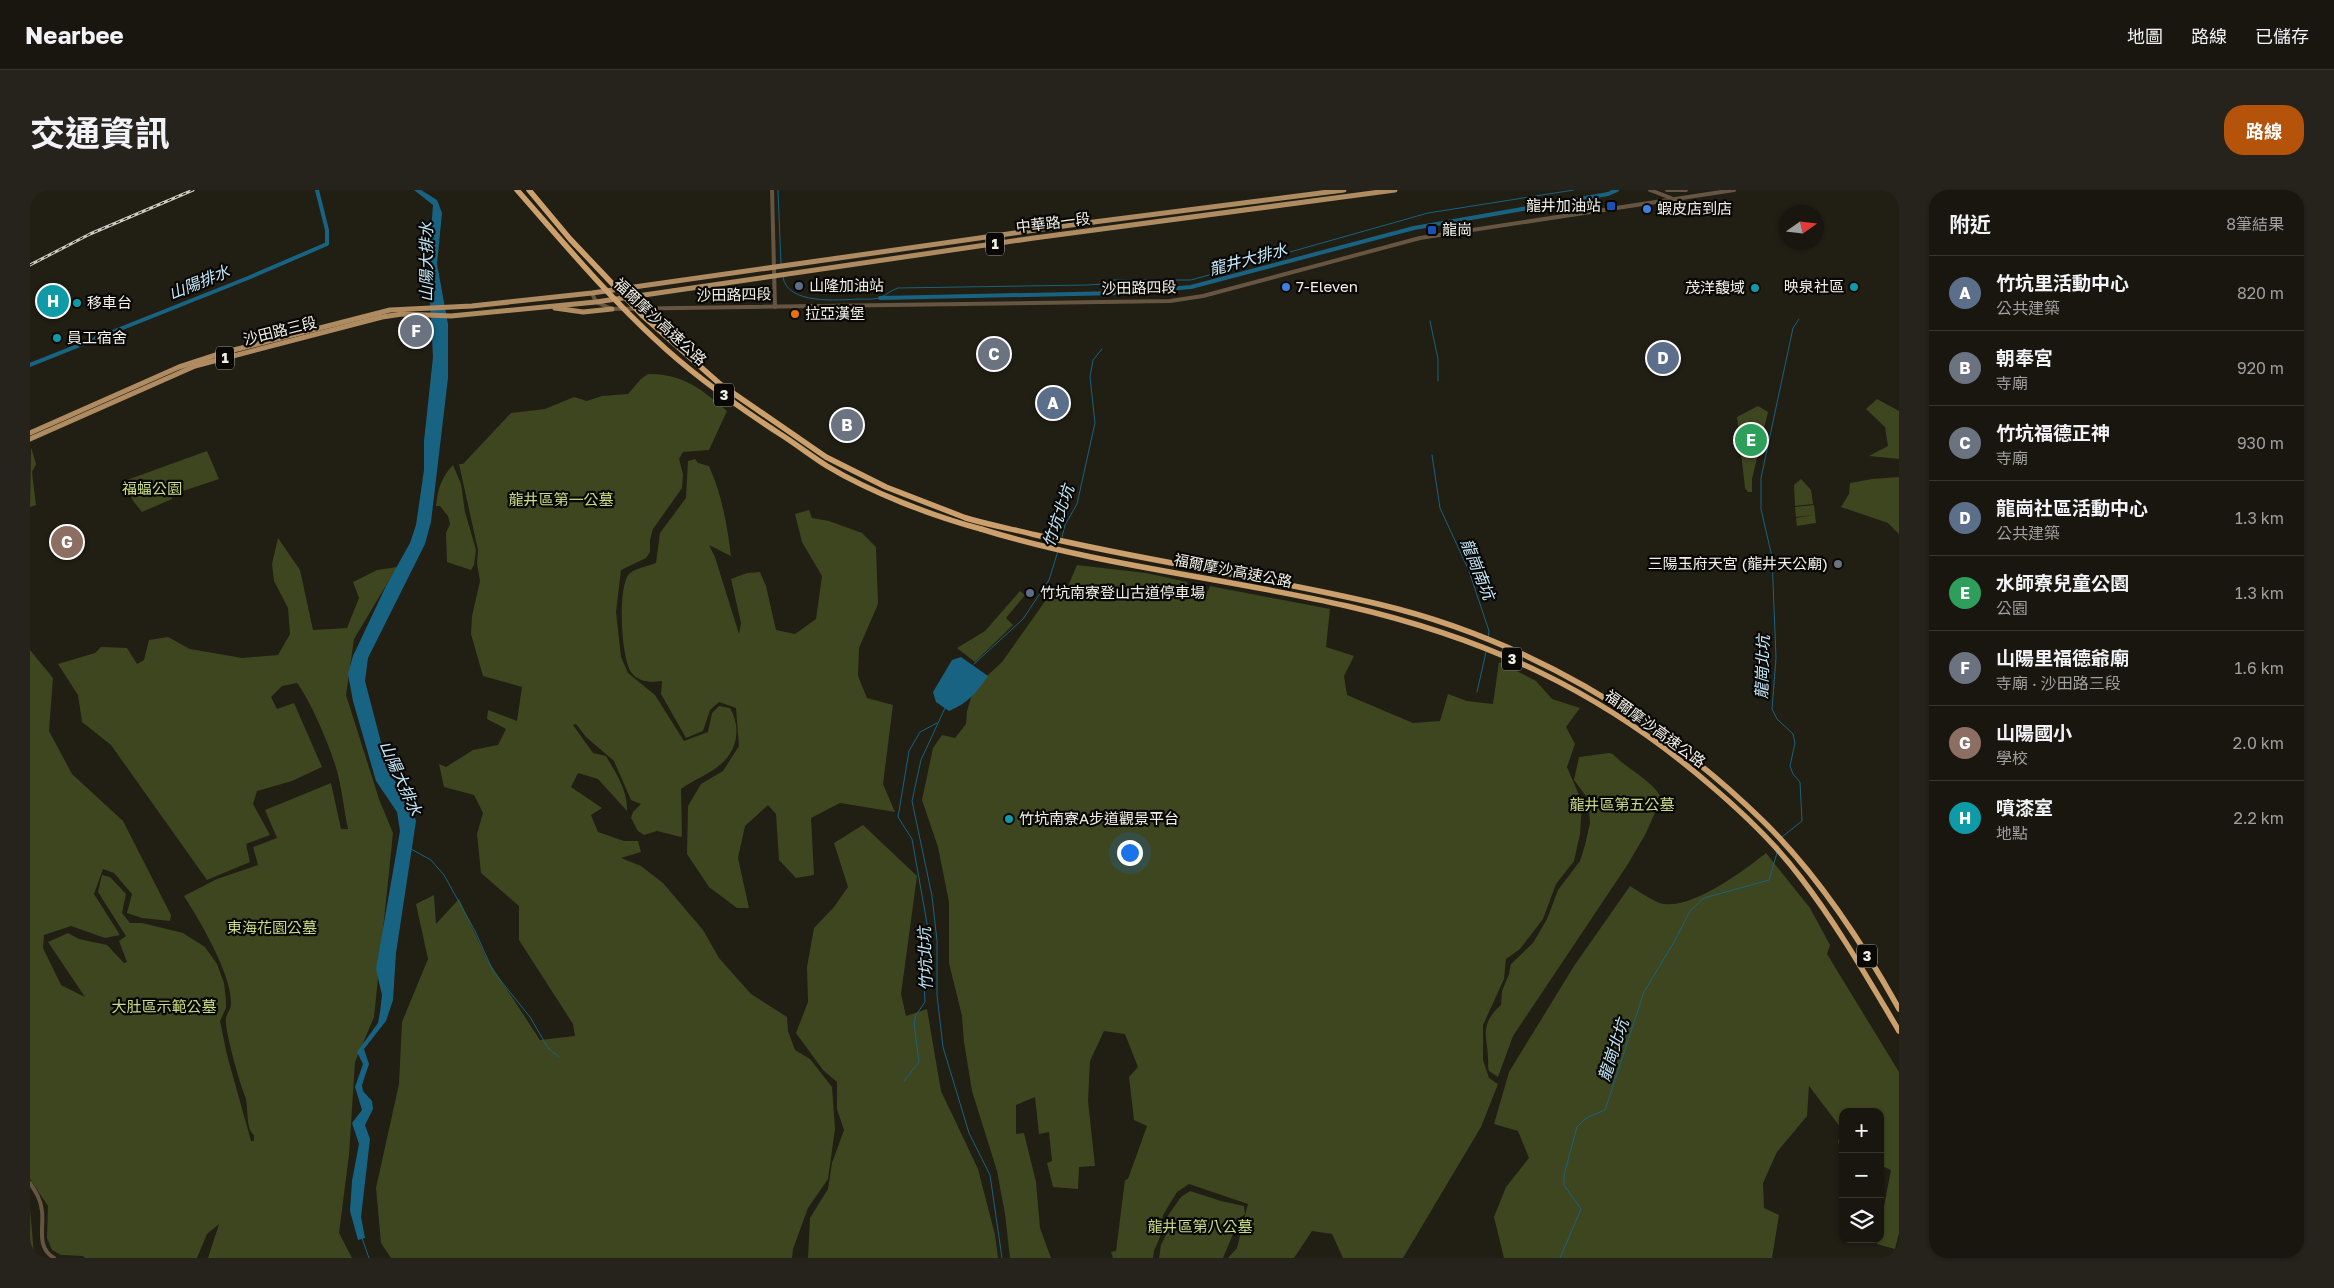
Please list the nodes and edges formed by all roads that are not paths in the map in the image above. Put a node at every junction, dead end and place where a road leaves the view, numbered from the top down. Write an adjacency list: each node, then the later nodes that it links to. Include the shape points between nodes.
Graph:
1 (518, 190): 23 (highway, 福爾摩沙高速公路 / 3, bridge, via 610,294 656,340 704,381 827,466 879,491 937,515 1006,537 1346,606 1424,626 1515,660 1590,697 1637,727 1688,766 1769,840 1802,878)
2 (529, 190): 22 (highway, 福爾摩沙高速公路 / 3, bridge, via 643,316 720,384 826,457 886,486 977,521 1094,548 1381,604 1492,641 1572,678 1678,748 1763,822 1833,904)
3 (772, 190): 12 (street)
4 (1344, 190): 12 (main road, 中華路一段 / 1)
5 (1395, 190): 13 (main road, 中華路一段 / 1)
6 (1667, 190): 10 (street)
7 (1686, 190): 10 (street)
8 (1734, 190): 11 (street, 沙田路四段)
9 (1651, 191): 11 (street)
10 (1675, 191): 11 (street)
11 (1673, 198): 17 (street, 沙田路四段, via 1420,238 1177,300)
12 (774, 268): 13 (street); 14 (main road, 中華路一段 / 1)
13 (775, 276): 15 (main road, 中華路一段 / 1); 17 (street)
14 (592, 293): 15 (street); 19 (main road, 沙田路三段 / 1, via 446,308 390,310 179,367)
15 (596, 302): 16 (main road, 1); 18 (street, 沙田路四段)
16 (550, 307): 18 (main road, via 583,312); 19 (main road, 沙田路三段 / 1, via 448,316 402,314 382,317 222,358)
17 (775, 307): 18 (street, 沙田路四段)
18 (612, 310)
19 (131, 391): 20 (main road, 沙田路三段 / 1); 21 (main road, 沙田路三段 / 1)
20 (30, 432)
21 (30, 439)
22 (1899, 1009)
23 (1899, 1031)
24 (30, 1183): 25 (street, via 42,1210 43,1244)
25 (54, 1258)

